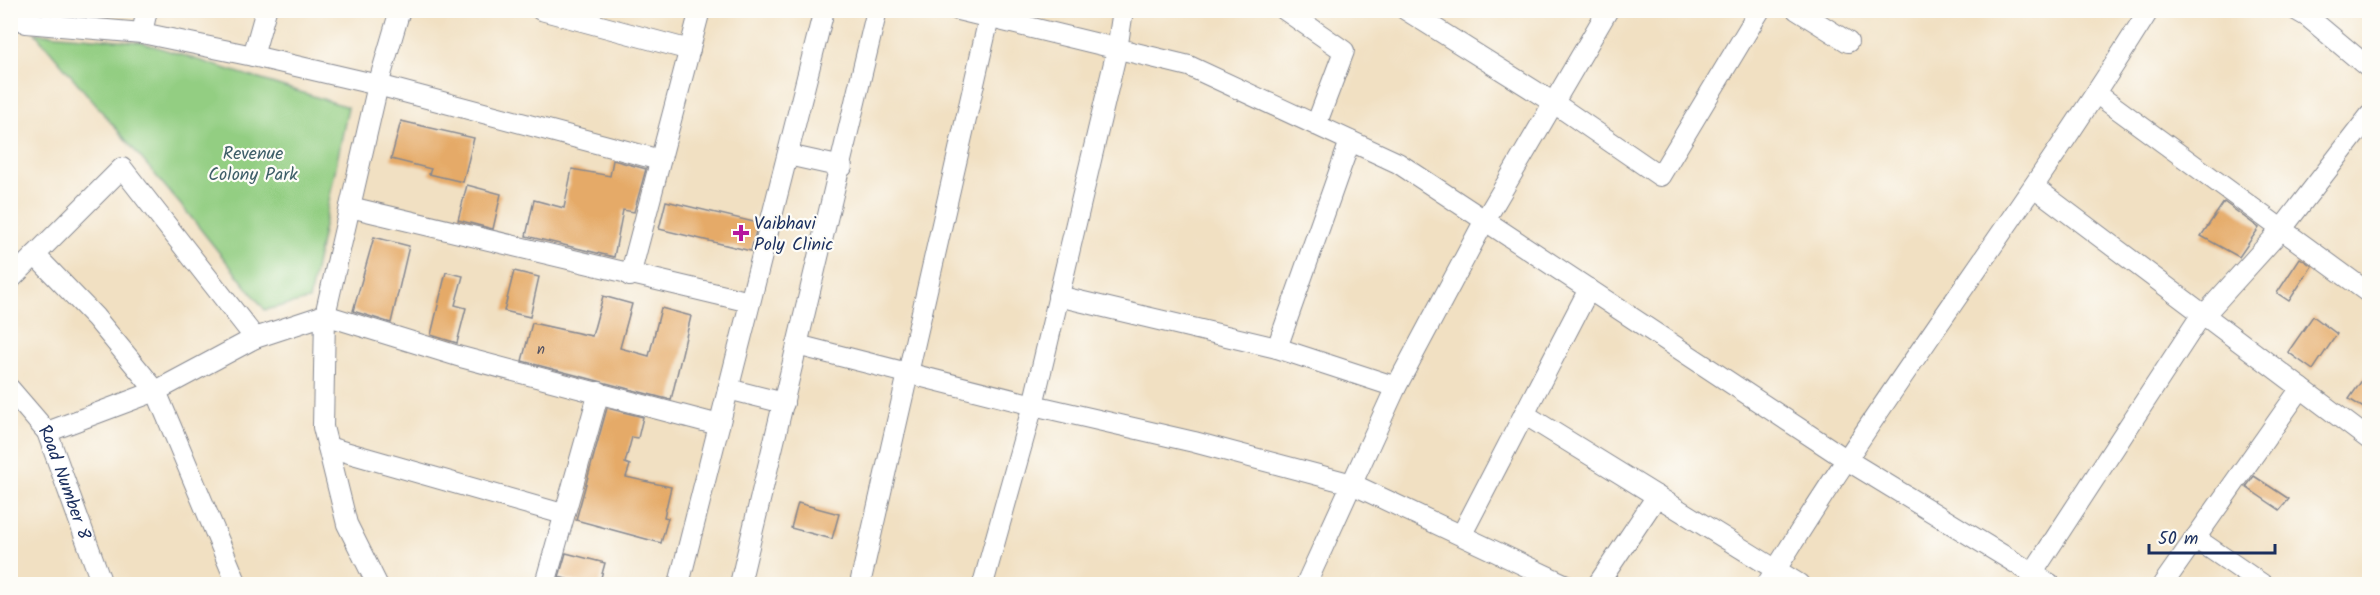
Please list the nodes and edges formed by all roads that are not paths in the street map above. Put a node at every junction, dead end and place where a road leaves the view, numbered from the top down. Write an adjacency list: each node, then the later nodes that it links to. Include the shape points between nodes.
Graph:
1 (147, 10): 19 (street)
2 (266, 10): 23 (street)
3 (400, 10): 25 (street)
4 (541, 10): 21 (street)
5 (700, 10): 21 (street)
6 (824, 10): 31 (street)
7 (877, 10): 33 (street)
8 (958, 10): 18 (street)
9 (1123, 10): 22 (street)
10 (1285, 10): 29 (street, via 1344,51)
11 (1406, 10): 27 (street)
12 (1608, 10): 27 (street)
13 (1760, 10): 27 (street, via 1660,176)
14 (1797, 10): 20 (street)
15 (2149, 10): 26 (street)
16 (2296, 10): 24 (street)
17 (10, 11): 19 (street, via 26,23)
18 (989, 18): 22 (street); 50 (street)
19 (142, 33): 23 (street)
20 (1848, 42)
21 (690, 50): 32 (street)
22 (1117, 50): 29 (street, via 1189,66); 43 (street)
23 (253, 56): 25 (street)
24 (2370, 69)
25 (378, 85): 32 (street); 35 (street)
26 (2097, 94): 34 (street); 37 (street)
27 (1554, 103): 36 (street)
28 (2370, 115): 37 (street)
29 (1316, 125): 30 (street)
30 (1350, 141): 36 (street, via 1398,163); 49 (street)
31 (788, 155): 33 (street); 44 (street)
32 (660, 160): 39 (street)
33 (842, 167): 48 (street)
34 (2034, 187): 45 (street); 64 (street)
35 (350, 207): 39 (street); 46 (street)
36 (1485, 220): 41 (street); 51 (street)
37 (2282, 230): 42 (street); 45 (street)
38 (35, 255): 40 (street); 47 (street, via 122,168); 55 (street, via 94,317)
39 (630, 276): 44 (street)
40 (10, 280)
41 (1589, 289): 59 (street); 64 (street)
42 (2369, 292)
43 (1058, 296): 49 (street); 58 (street)
44 (750, 302): 52 (street)
45 (2202, 314): 53 (street); 70 (street)
46 (325, 315): 47 (street); 56 (street, via 461,357); 63 (street, via 323,427)
47 (255, 338): 55 (street)
48 (797, 345): 50 (street); 57 (street)
49 (1277, 348): 51 (street)
50 (909, 376): 58 (street); 78 (street)
51 (1396, 387): 65 (street)
52 (728, 388): 57 (street); 60 (street)
53 (2301, 388): 62 (street); 69 (street)
54 (10, 389): 61 (street, Road Number 8)
55 (156, 392): 61 (street); 73 (street)
56 (599, 392): 60 (street); 67 (street)
57 (784, 403): 77 (street)
58 (1033, 405): 65 (street); 79 (street)
59 (1524, 414): 66 (street); 68 (street)
60 (719, 425): 76 (street)
61 (47, 432): 72 (street, Road Number 8)
62 (2370, 440)
63 (328, 447): 67 (street); 74 (street, via 347,524)
64 (1847, 460): 70 (street); 71 (street)
65 (1352, 484): 68 (street); 80 (street)
66 (1657, 496): 71 (street); 82 (street)
67 (563, 514): 75 (street)
68 (1462, 534): 81 (street)
69 (2195, 538): 85 (street); 86 (street)
70 (2032, 574): 84 (street)
71 (1771, 578): 83 (street)
72 (102, 585)
73 (237, 585)
74 (377, 585)
75 (545, 585)
76 (679, 585)
77 (740, 585)
78 (860, 585)
79 (983, 585)
80 (1305, 585)
81 (1564, 585)
82 (1598, 585)
83 (1799, 585)
84 (2050, 585)
85 (2163, 585)
86 (2262, 585)

